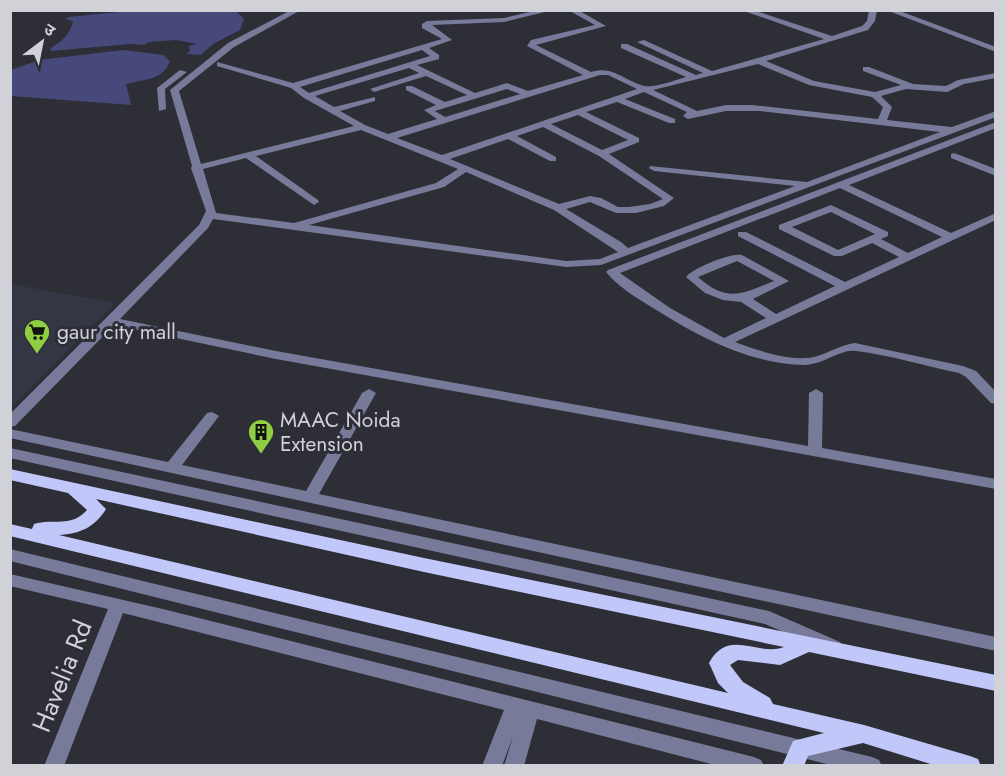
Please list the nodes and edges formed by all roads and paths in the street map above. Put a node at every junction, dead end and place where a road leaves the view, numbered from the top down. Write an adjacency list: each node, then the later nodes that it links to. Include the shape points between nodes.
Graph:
1 (288, 10): 35 (street, via 226,41 163,86)
2 (298, 10): 53 (street, via 231,45 174,90)
3 (550, 10): 11 (street, via 504,20 430,23 425,26 448,40)
4 (571, 10): 20 (street, via 602,26 534,42 531,46)
5 (744, 10): 8 (street)
6 (873, 10): 8 (street, via 865,28)
7 (889, 10): 12 (street)
8 (832, 39): 14 (street)
9 (641, 42): 19 (street)
10 (624, 46): 22 (street)
11 (424, 48): 13 (street); 16 (street, via 436,57)
12 (996, 50)
13 (392, 57): 16 (street); 23 (street)
14 (759, 61): 19 (street); 29 (street, via 812,83)
15 (220, 64): 23 (street)
16 (410, 65): 18 (street); 30 (street)
17 (866, 69): 24 (street)
18 (427, 73): 26 (street); 31 (street)
19 (711, 74): 22 (street)
20 (590, 75): 27 (street, via 610,73); 28 (street)
21 (996, 75): 24 (street, via 947,89)
22 (695, 78): 27 (street)
23 (294, 86): 30 (street)
24 (910, 86): 29 (street)
25 (409, 88): 34 (street)
26 (374, 89)
27 (643, 90): 33 (street); 41 (street, via 691,115 730,108 782,110)
28 (530, 95): 31 (street, via 509,86); 39 (street)
29 (875, 95): 41 (street, via 888,107)
30 (307, 96): 36 (street)
31 (475, 96): 34 (street)
32 (372, 99): 36 (street)
33 (617, 99): 37 (street); 40 (street)
34 (444, 105): 39 (street, via 428,110)
35 (162, 109)
36 (333, 110): 44 (street)
37 (579, 112): 42 (street); 48 (street, via 636,140)
38 (996, 114): 45 (street)
39 (444, 120): 47 (street)
40 (672, 121)
41 (881, 123): 45 (street)
42 (544, 124): 46 (street); 48 (street)
43 (996, 125): 58 (street)
44 (362, 127): 47 (street); 49 (street)
45 (957, 130): 57 (street)
46 (510, 136): 51 (street); 52 (street)
47 (389, 137): 51 (street)
48 (602, 154): 60 (street, via 665,194 668,202 621,211 586,199)
49 (248, 155): 53 (street); 59 (street)
50 (954, 156): 56 (street)
51 (440, 159): 54 (street)
52 (554, 159)
53 (196, 168): 61 (street)
54 (465, 168): 60 (street); 63 (street, via 440,186)
55 (654, 168): 57 (street)
56 (996, 173)
57 (808, 184): 67 (street)
58 (840, 184): 65 (street); 73 (street, via 613,270 617,278 644,296)
59 (314, 202)
60 (558, 208): 67 (street)
61 (210, 215): 63 (street); 72 (street)
62 (996, 216): 65 (street)
63 (295, 226): 67 (street, via 566,264 601,262)
64 (742, 234): 69 (street)
65 (949, 236): 68 (street)
66 (872, 239): 66 (street, via 884,234 831,208 783,227 838,254); 68 (street)
67 (626, 253)
68 (908, 257): 69 (street)
69 (844, 286): 71 (street)
70 (744, 298): 70 (street, via 783,281 738,257 692,277 730,300); 71 (street)
71 (774, 318): 73 (street)
72 (113, 321): 78 (street); 80 (street, via 276,355)
73 (723, 343): 76 (street, via 757,354 812,361 843,347 855,347 932,362 971,375)
74 (369, 393): 86 (street)
75 (816, 393): 80 (street)
76 (996, 400)
77 (212, 416): 82 (street)
78 (10, 423)
79 (10, 433): 82 (street)
80 (815, 450): 84 (street)
81 (10, 453): 94 (street, via 769,618)
82 (172, 467): 86 (street)
83 (10, 474): 85 (main road)
84 (996, 484)
85 (71, 488): 87 (main road, via 97,508 93,517 78,526 57,530); 92 (main road)
86 (310, 497): 93 (street)
87 (10, 524)
88 (10, 530): 97 (main road)
89 (10, 555): 99 (street)
90 (10, 580): 91 (street)
91 (118, 605): 96 (street); 100 (street, Havelia Rd)
92 (807, 644): 94 (main road); 97 (main road, via 776,657 735,651 719,663 732,685)
93 (996, 644)
94 (843, 651): 95 (main road)
95 (996, 684)
96 (523, 707): 101 (street); 102 (street); 103 (street)
97 (781, 714): 98 (main road)
98 (864, 734): 99 (main road); 105 (main road)
99 (797, 757): 104 (street)
100 (54, 765)
101 (492, 765)
102 (514, 765)
103 (754, 765)
104 (872, 765)
105 (970, 765)

